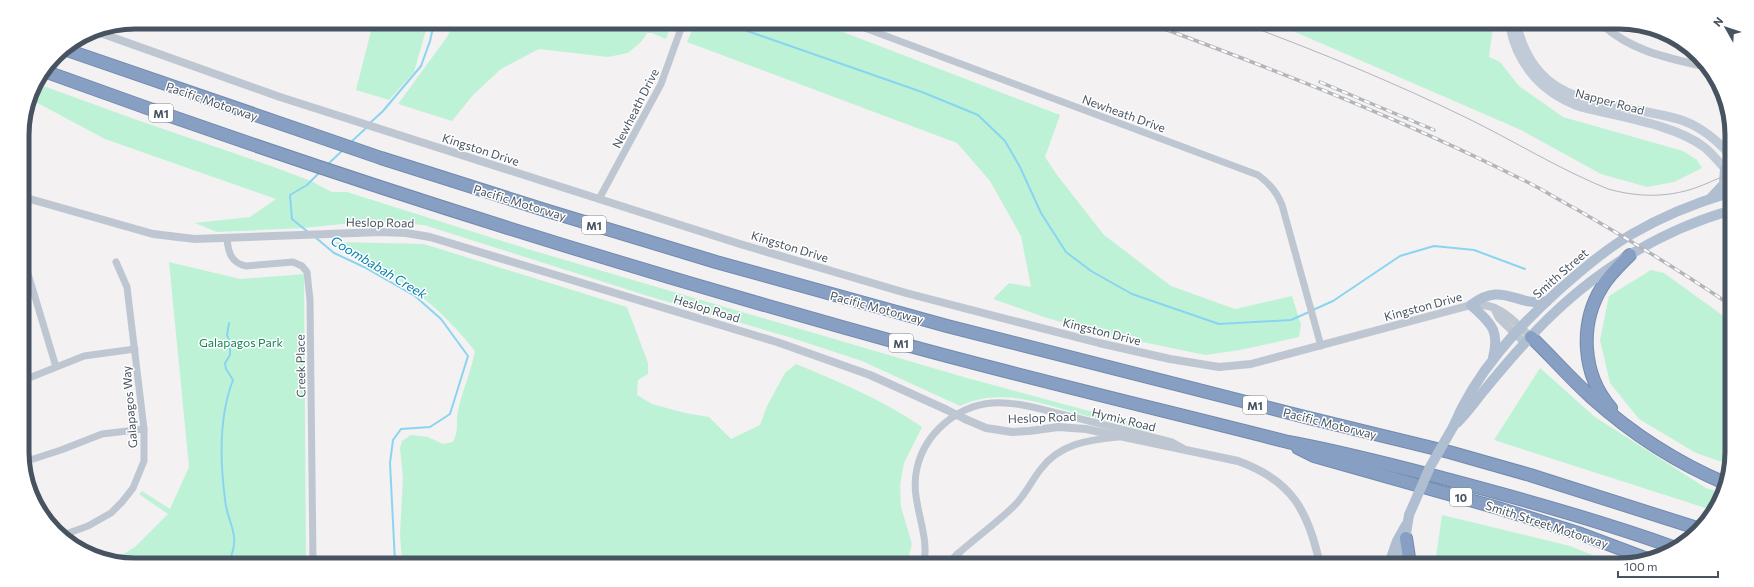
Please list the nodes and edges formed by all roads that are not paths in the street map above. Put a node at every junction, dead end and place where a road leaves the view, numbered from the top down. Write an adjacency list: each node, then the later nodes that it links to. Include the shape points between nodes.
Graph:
1 (681, 29): 16 (street, Newheath Drive, via 661,84)
2 (867, 29): 26 (street, Newheath Drive, via 1258,175 1279,199)
3 (1511, 29): 11 (main road, Napper Road, via 1516,49 1526,68 1554,95 1581,107 1682,134 1704,147)
4 (1518, 29): 10 (main road, Napper Road, via 1535,67 1557,87 1585,100 1682,120 1708,135)
5 (1608, 29): 8 (street, via 1620,38 1658,56)
6 (105, 34): 16 (street, Kingston Drive, via 318,109)
7 (70, 51): 40 (highway, Pacific Motorway / M1, via 295,129 548,211 868,305 1305,418 1450,452)
8 (1699, 65)
9 (49, 73): 35 (highway, M1, via 279,153 540,239 862,332 1028,377)
10 (1725, 150)
11 (1725, 169)
12 (1725, 180): 14 (main road)
13 (1725, 194): 14 (main road, Smith Street)
14 (1711, 198): 22 (main road, Smith Street, via 1680,209 1632,234 1589,264)
15 (29, 199): 18 (street, Heslop Road, via 153,234 195,239)
16 (599, 199): 26 (street, Kingston Drive, via 906,293 1170,359 1219,367 1245,365)
17 (1725, 212): 19 (main road, Smith Street, via 1681,227)
18 (227, 238): 34 (street, Heslop Road, bridge, via 363,232 396,232 430,237 814,354 870,375 986,428 1029,431 1071,427 1096,430); 46 (street, Creek Place, via 231,257 240,265 293,262 302,266 306,272 310,300)
19 (1630, 255): 25 (main road, Smith Street, via 1580,289); 31 (highway, via 1612,272 1601,288 1591,311 1587,332 1587,353 1594,379 1606,402)
20 (116, 262): 27 (street, Galapagos Way, via 127,287)
21 (29, 277): 29 (street)
22 (1547, 301): 23 (main road, via 1534,303 1498,294 1481,297); 24 (main road, Smith Street)
23 (1471, 305): 24 (street, Kingston Drive, via 1485,305 1505,312); 26 (street, Kingston Drive); 28 (main road, via 1493,328 1496,344)
24 (1517, 330): 25 (street, Kingston Drive); 28 (main road, Smith Street)
25 (1528, 340): 31 (highway); 32 (main road, Smith Street)
26 (1321, 346)
27 (135, 349): 29 (street, via 84,356); 33 (street, Galapagos Way)
28 (1492, 361): 32 (main road, Smith Street, via 1460,410)
29 (56, 367): 30 (street)
30 (29, 378)
31 (1622, 423): 38 (highway, via 1672,456)
32 (1453, 427): 39 (main road, Smith Street, bridge, via 1430,467)
33 (144, 429): 37 (street, via 102,434); 41 (street, Galapagos Way, via 144,461 133,488 111,513 99,521)
34 (1118, 437): 36 (street, Heslop Road); 44 (street, Hymix Road, via 1089,440 1073,444 1058,452 1040,470 1016,505)
35 (1288, 442): 43 (highway, M1, via 1330,450 1495,492 1574,514); 45 (highway, Smith Street Motorway / 10, via 1314,456 1526,516)
36 (1188, 451): 47 (street, Hymix Road, via 1172,442 1021,405 994,403 973,407 939,427 920,459 915,490 924,537); 50 (street, Heslop Road, via 1238,461 1264,472 1281,484 1292,495 1306,517)
37 (30, 460)
38 (1721, 481)
39 (1408, 519): 42 (main road, Smith Street); 51 (main road, Smith Street)
40 (1694, 527)
41 (67, 533)
42 (1406, 538): 52 (main road, Smith Street); 53 (highway)
43 (1669, 546)
44 (957, 554): 48 (street, Hymix Road); 49 (street)
45 (1640, 556)
46 (313, 558)
47 (924, 558)
48 (953, 558)
49 (961, 558)
50 (1318, 558)
51 (1391, 558)
52 (1402, 558)
53 (1409, 558)

